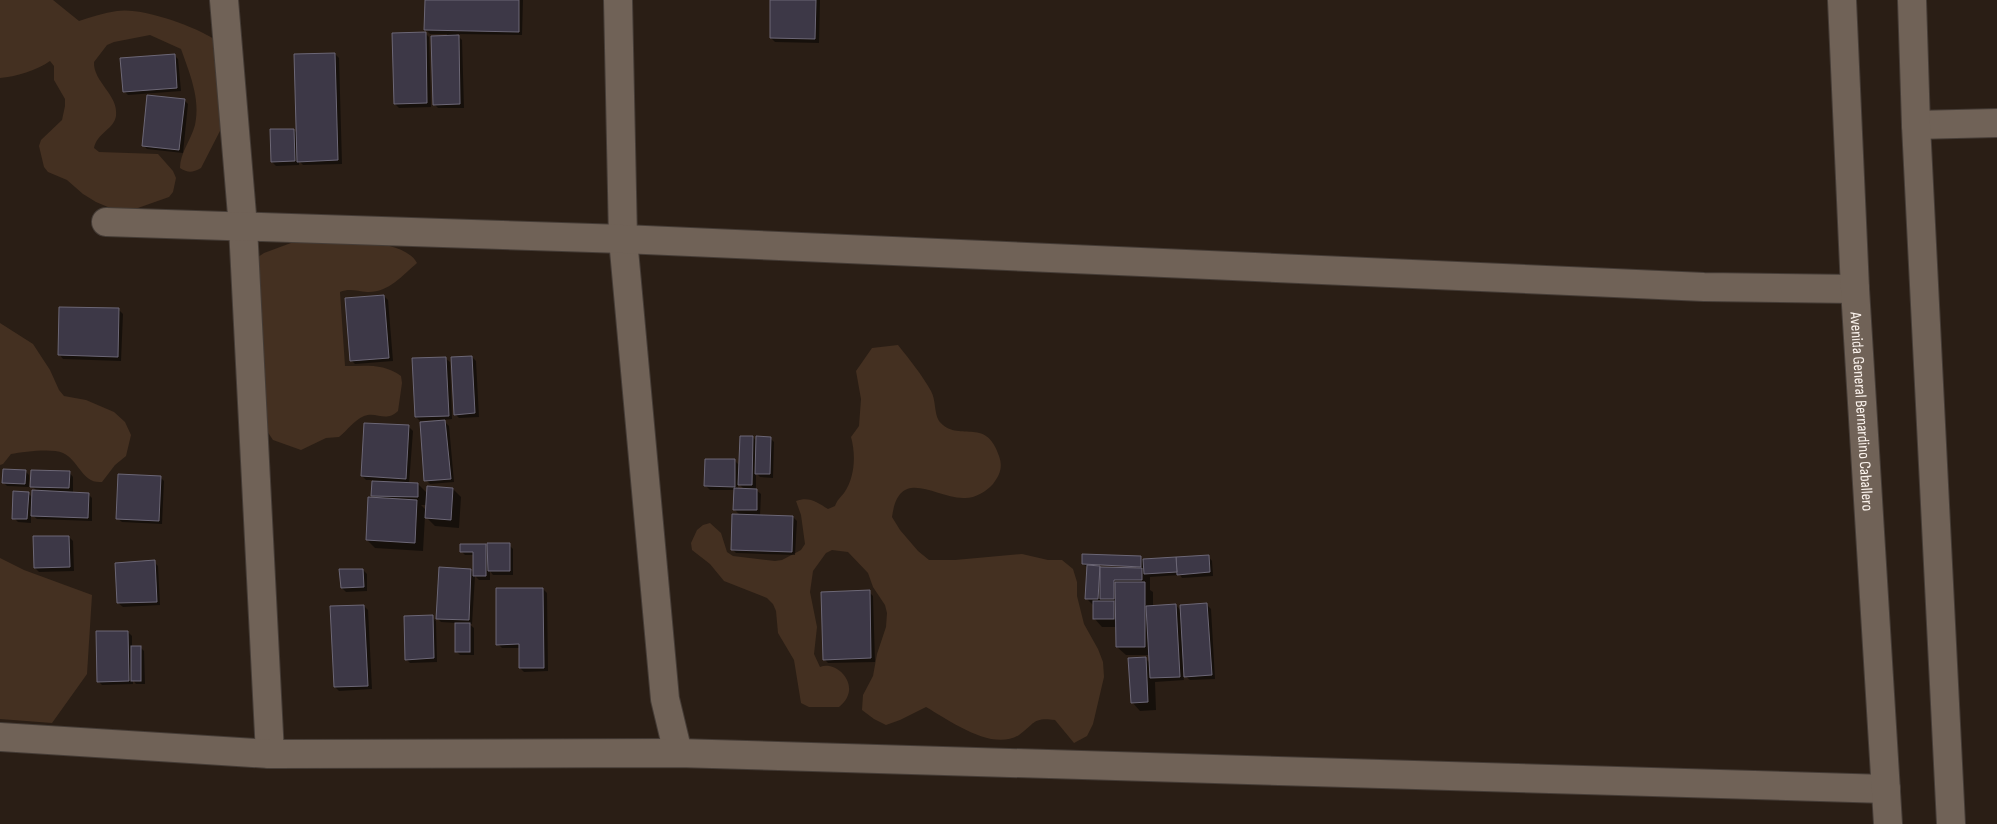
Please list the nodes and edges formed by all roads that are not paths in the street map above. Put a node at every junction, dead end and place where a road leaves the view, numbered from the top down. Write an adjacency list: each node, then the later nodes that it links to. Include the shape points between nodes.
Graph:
1 (224, 0): 8 (street)
2 (618, 0): 9 (street)
3 (1842, 0): 10 (street, Avenida General Bernardino Caballero)
4 (1912, 0): 6 (street)
5 (1997, 123): 6 (street)
6 (1916, 125): 16 (street)
7 (106, 222): 8 (street)
8 (243, 227): 9 (street); 13 (street)
9 (624, 239): 10 (street, via 1704,288); 12 (street, via 665,699)
10 (1855, 289): 14 (street, Avenida General Bernardino Caballero)
11 (0, 737): 13 (street)
12 (678, 753): 13 (street); 14 (street)
13 (270, 754)
14 (1886, 789): 15 (street, Avenida General Bernardino Caballero)
15 (1888, 824)
16 (1951, 824)

